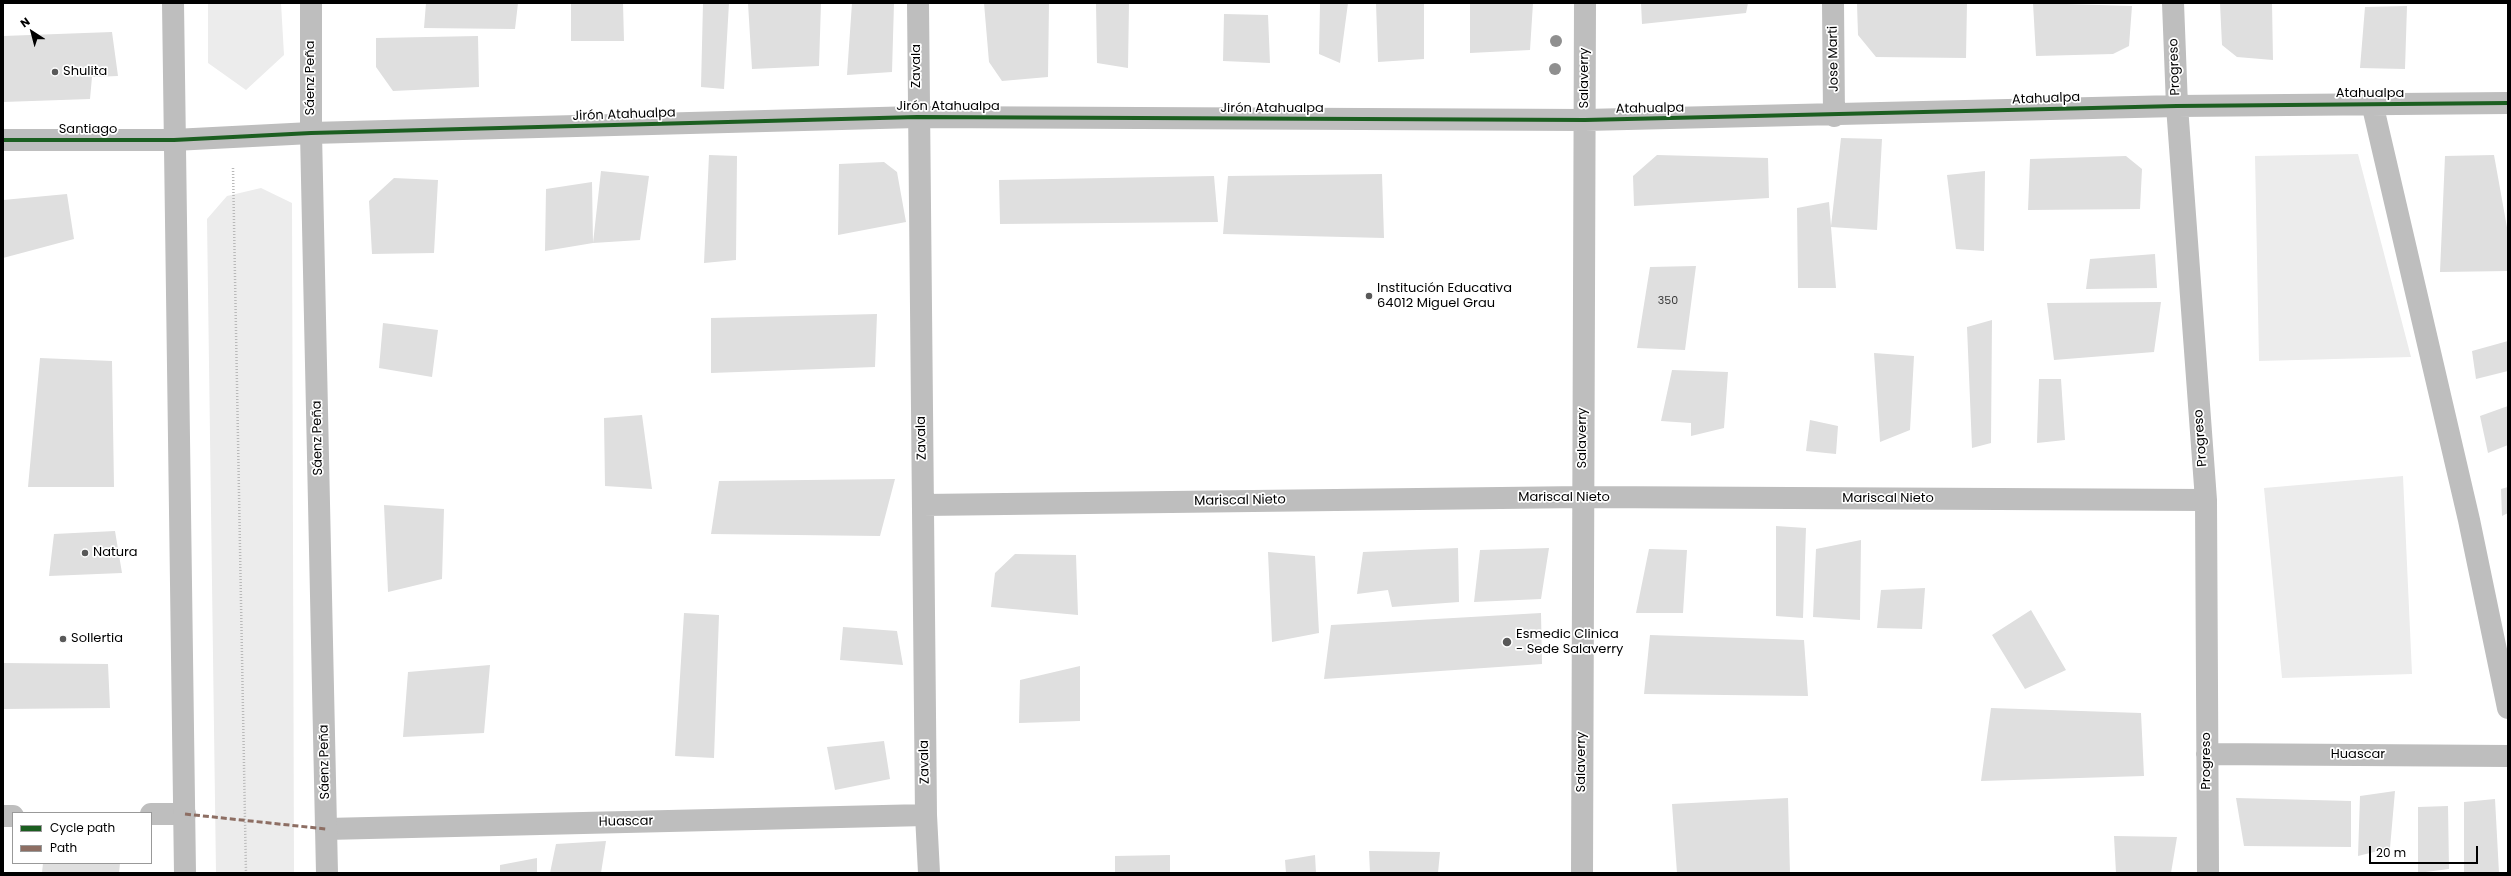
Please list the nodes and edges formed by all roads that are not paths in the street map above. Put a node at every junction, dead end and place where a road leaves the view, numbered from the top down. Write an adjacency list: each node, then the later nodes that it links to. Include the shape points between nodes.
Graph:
1 (173, 3): 16 (street)
2 (311, 3): 13 (street, Sáenz Peña)
3 (918, 3): 10 (street, Zavala)
4 (1585, 3): 12 (street, Salaverry)
5 (1833, 3): 11 (street, Jose Marti)
6 (2173, 3): 9 (street, Progreso)
7 (2372, 103): 8 (street, Atahualpa); 9 (street, Atahualpa); 20 (street, via 2469,520)
8 (2508, 103)
9 (2177, 106): 11 (street, Atahualpa); 18 (street, Progreso)
10 (917, 116): 12 (street, Jirón Atahualpa); 13 (street, Jirón Atahualpa); 19 (street, Zavala)
11 (1834, 116): 12 (street, Atahualpa)
12 (1585, 120): 17 (street, Salaverry)
13 (312, 133): 14 (street, Jirón Atahualpa); 26 (street, Sáenz Peña)
14 (233, 138): 16 (street, Santiago)
15 (3, 140): 16 (street, Santiago)
16 (174, 140): 24 (street)
17 (1583, 497): 18 (street, Mariscal Nieto); 19 (street, Mariscal Nieto); 30 (street, Salaverry)
18 (2206, 500): 21 (street, Progreso)
19 (922, 505): 25 (street, Zavala)
20 (2508, 708)
21 (2207, 754): 22 (street, Huascar); 31 (street, Progreso)
22 (2508, 756)
23 (152, 814): 24 (street)
24 (185, 814): 27 (street)
25 (926, 815): 26 (street, Huascar); 29 (street, Zavala)
26 (326, 829): 28 (street, Sáenz Peña)
27 (185, 873)
28 (327, 873)
29 (929, 873)
30 (1582, 873)
31 (2208, 873)

